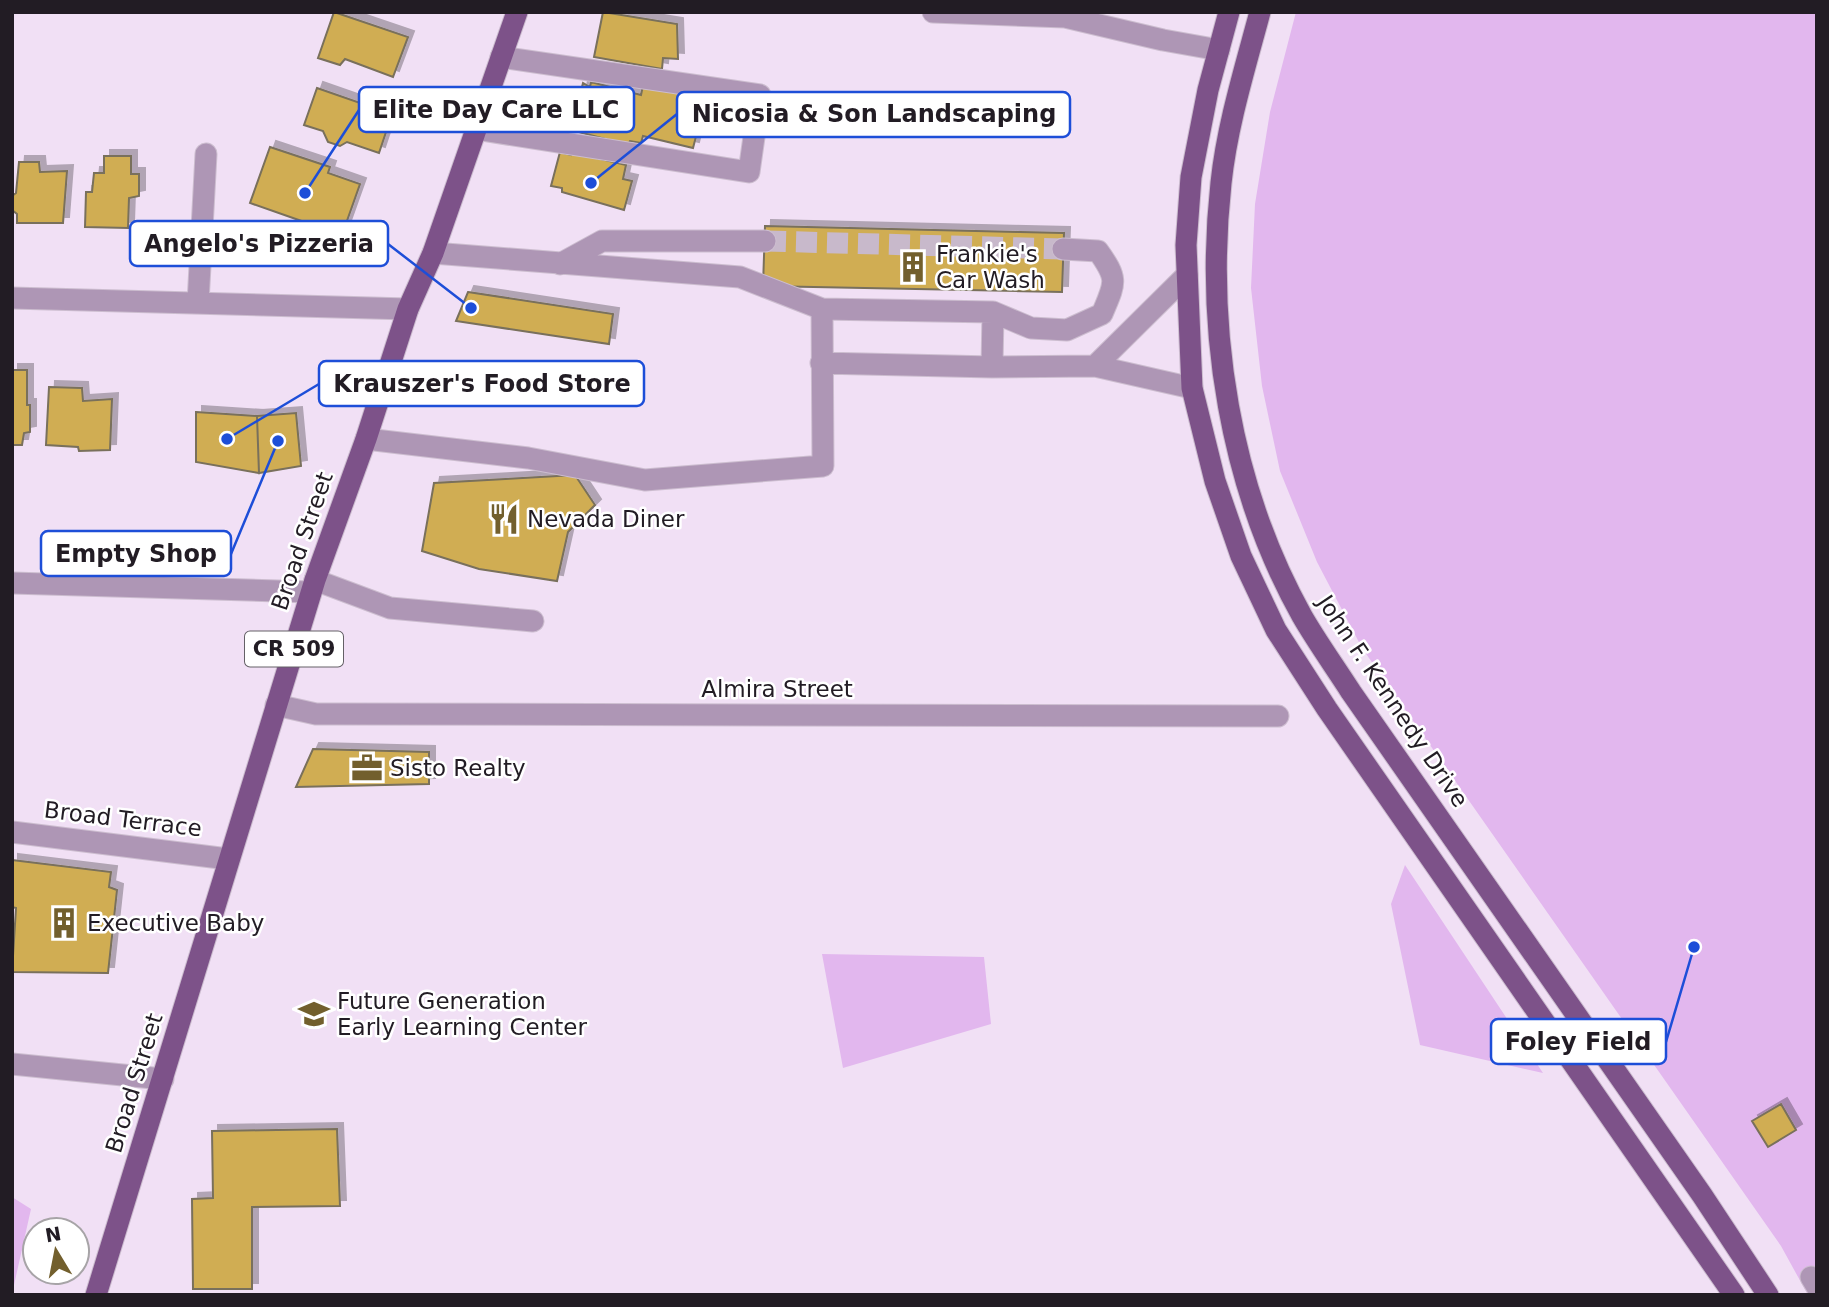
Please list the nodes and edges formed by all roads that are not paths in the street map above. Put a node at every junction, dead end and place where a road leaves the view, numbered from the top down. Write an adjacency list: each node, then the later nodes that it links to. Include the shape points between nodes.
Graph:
1 (517, 12): 6 (main road, Broad Street / CR 509)
2 (933, 12): 5 (street, via 1065,17)
3 (1229, 12): 5 (main road)
4 (1259, 12): 35 (main road, John F. Kennedy Drive, via 1221,181 1216,246 1225,398 1269,545 1302,615 1351,692)
5 (1219, 50): 13 (main road, via 1191,177)
6 (501, 57): 7 (main road, Broad Street / CR 509); 7 (street, via 760,95 748,172)
7 (475, 129): 11 (main road, Broad Street / CR 509)
8 (206, 154): 15 (street)
9 (765, 241): 12 (street, via 603,241)
10 (1063, 249): 18 (street, via 1098,251 1111,269 1114,287 1102,314 1067,330 1031,328)
11 (433, 253): 12 (street); 16 (main road, Broad Street / CR 509)
12 (560, 264): 17 (street, via 740,277)
13 (1187, 275): 20 (street); 22 (main road)
14 (12, 298): 15 (street)
15 (198, 303): 16 (street)
16 (408, 309): 23 (main road, Broad Street / CR 509)
17 (822, 309): 18 (street); 19 (street)
18 (992, 312): 21 (street)
19 (821, 363): 21 (street); 23 (street, via 822,466 645,480 528,458)
20 (1095, 366): 21 (street); 22 (street)
21 (992, 367)
22 (1192, 388): 34 (main road, via 1219,494 1241,556 1276,630 1326,709)
23 (366, 439): 25 (main road, Broad Street / CR 509)
24 (12, 583): 25 (street)
25 (313, 586): 26 (street, via 390,608); 27 (main road, Broad Street / CR 509)
26 (533, 621)
27 (276, 705): 28 (street, Almira Street, via 316,714); 30 (main road, Broad Street / CR 509)
28 (1278, 716)
29 (12, 832): 30 (street, Broad Terrace)
30 (228, 859): 32 (main road, Broad Street / CR 509)
31 (12, 1064): 32 (street)
32 (163, 1079): 33 (main road, Broad Street / CR 509)
33 (96, 1295)
34 (1734, 1295)
35 (1768, 1295)

